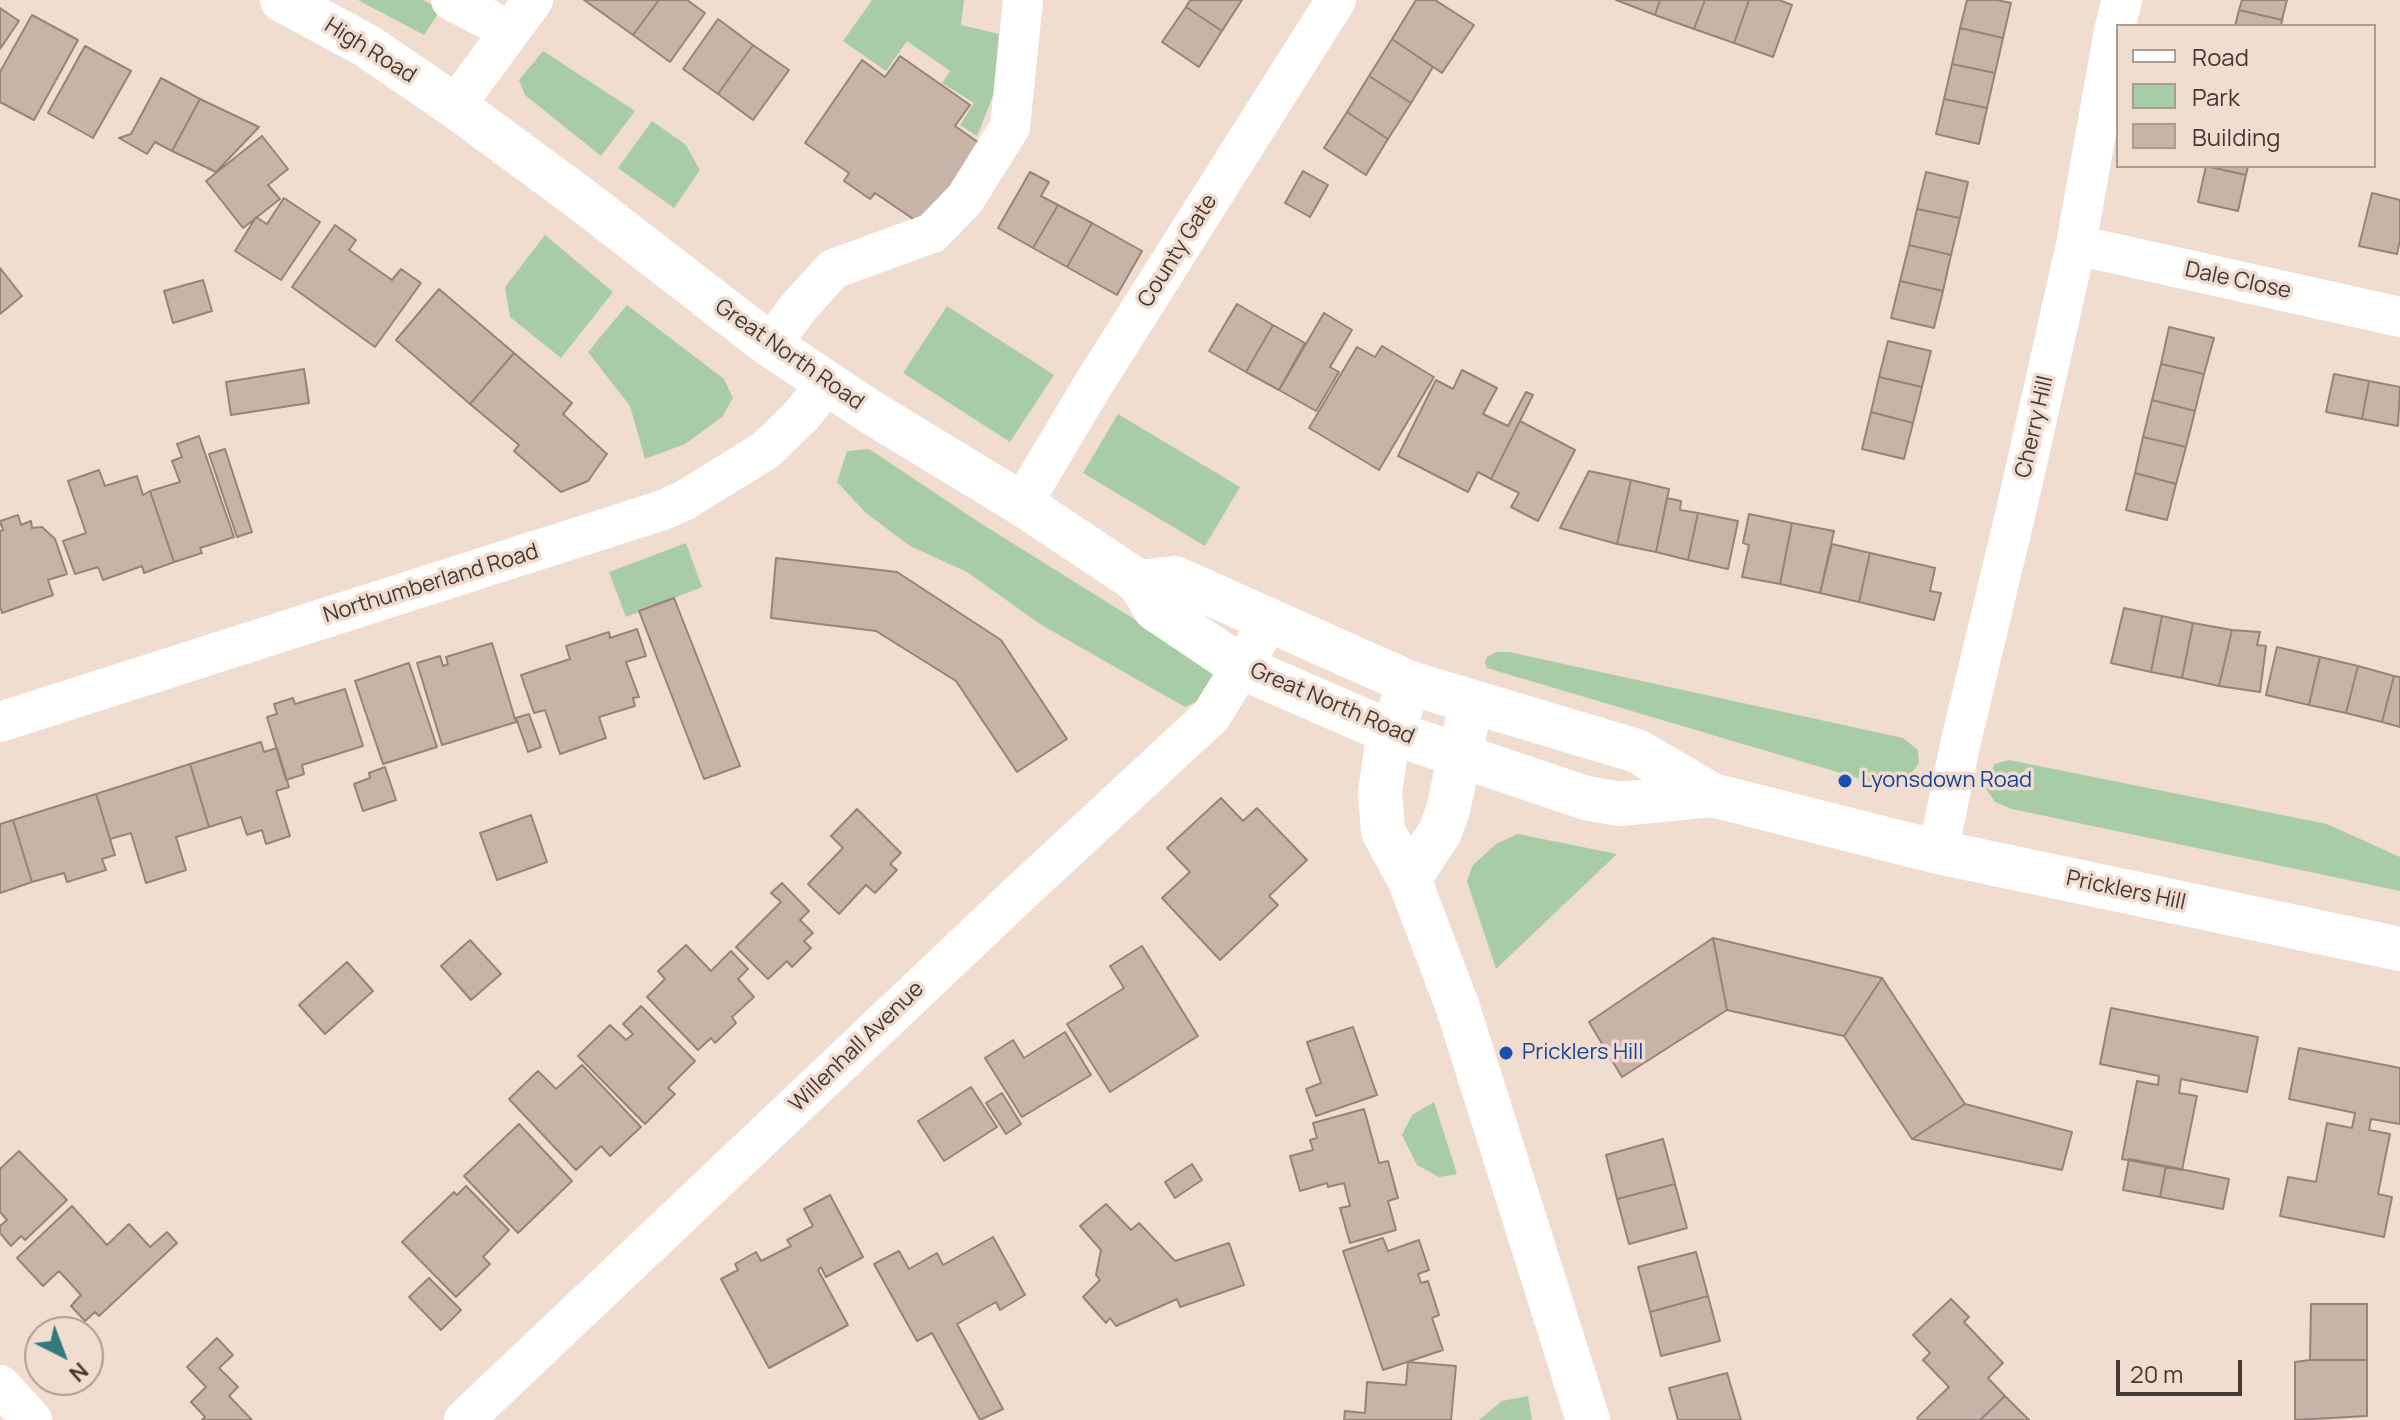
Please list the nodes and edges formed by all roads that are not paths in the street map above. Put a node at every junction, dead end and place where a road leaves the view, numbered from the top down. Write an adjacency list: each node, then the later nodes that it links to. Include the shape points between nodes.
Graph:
1 (282, 0): 7 (main road, High Road, via 367,46)
2 (451, 0): 6 (street)
3 (1023, 0): 10 (street, via 1010,127 965,199 932,233 833,269)
4 (1336, 0): 12 (street, County Gate)
5 (2122, 0): 8 (street, Cherry Hill)
6 (522, 15): 7 (street)
7 (455, 106): 10 (main road, Great North Road)
8 (2076, 245): 9 (street, Dale Close); 22 (street, Cherry Hill)
9 (2400, 317)
10 (770, 345): 11 (main road, Great North Road)
11 (827, 383): 12 (main road, Great North Road); 18 (street, Northumberland Road, via 766,450 663,510)
12 (1022, 504): 13 (main road, Great North Road)
13 (1139, 582): 14 (main road, via 1175,578); 15 (main road, Great North Road, via 1155,609)
14 (1269, 622): 15 (street, Willenhall Avenue); 16 (main road)
15 (1243, 668): 19 (main road, Great North Road); 27 (street, Willenhall Avenue, via 1211,716)
16 (1410, 683): 17 (main road); 19 (main road)
17 (1471, 703): 20 (main road); 21 (main road, Pricklers Hill, via 1637,751)
18 (0, 722)
19 (1390, 732): 20 (main road, Great North Road); 23 (main road, via 1380,792 1383,831)
20 (1459, 754): 21 (main road, Pricklers Hill, via 1614,803); 23 (main road, via 1440,832)
21 (1712, 795): 22 (main road, Pricklers Hill)
22 (1938, 852): 24 (main road, Pricklers Hill)
23 (1409, 879): 28 (main road, via 1458,1008)
24 (2400, 949)
25 (0, 1385): 26 (street)
26 (32, 1420)
27 (464, 1420)
28 (1588, 1420)

